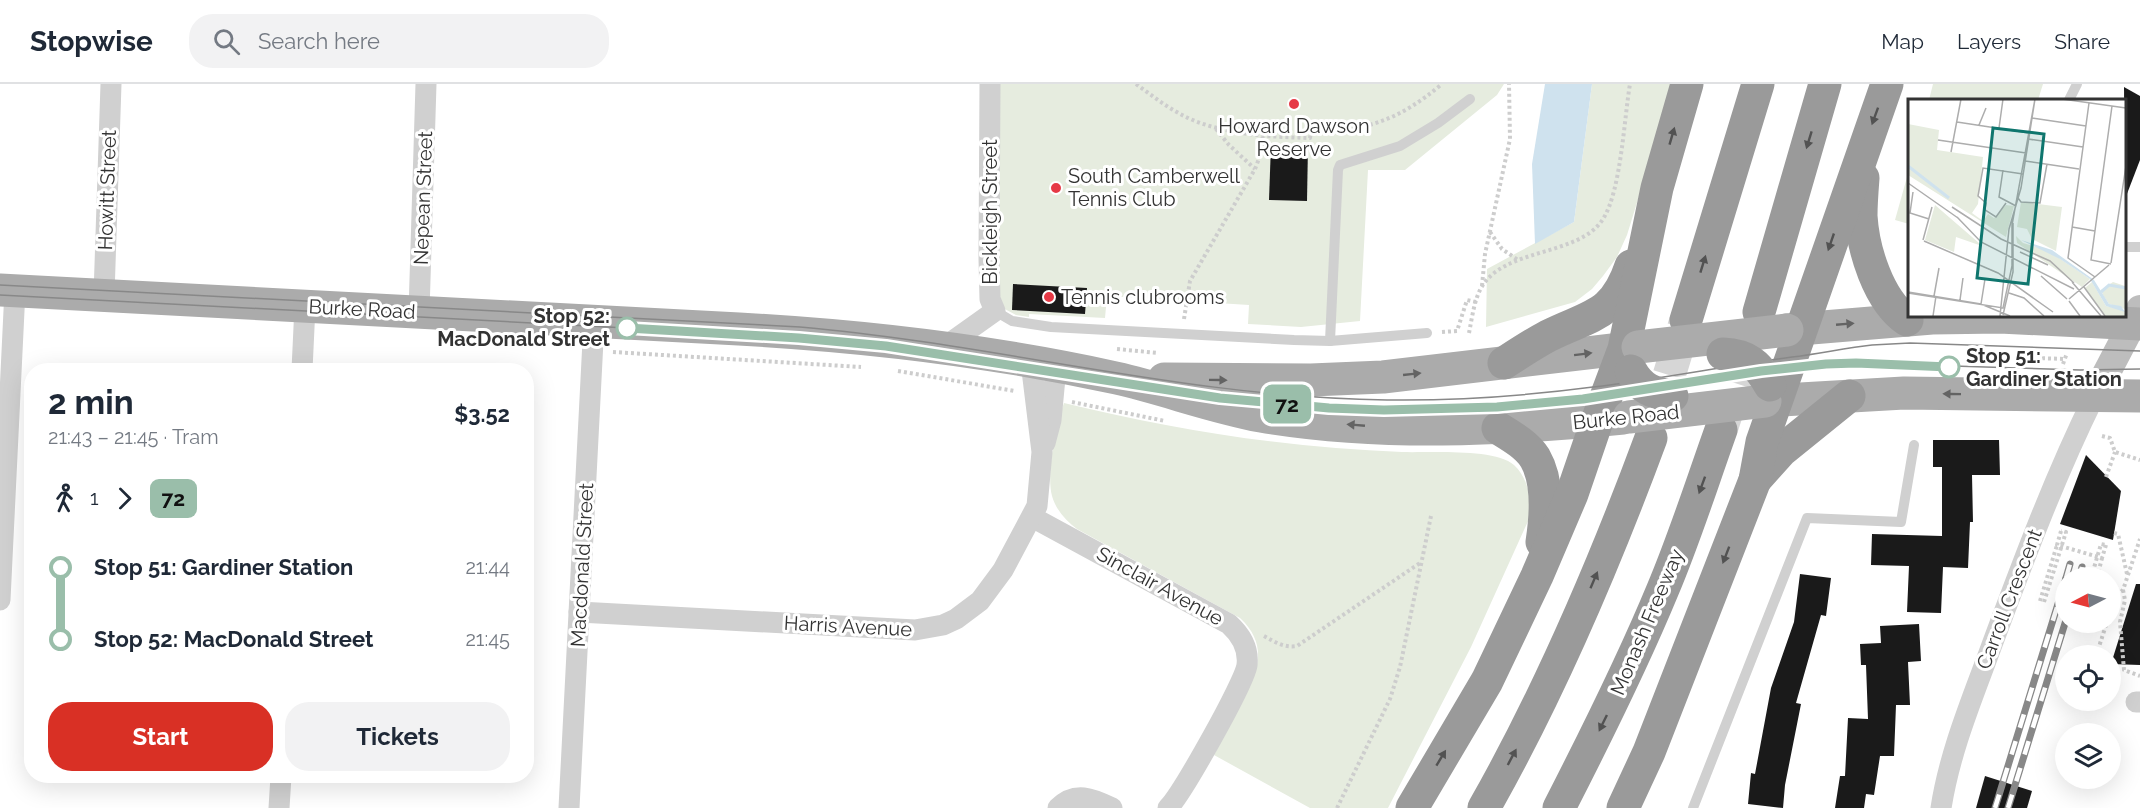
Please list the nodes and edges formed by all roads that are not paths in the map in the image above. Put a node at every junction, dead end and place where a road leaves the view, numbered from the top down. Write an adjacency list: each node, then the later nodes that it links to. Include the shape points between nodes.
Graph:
1 (111, 84): 14 (street, Howitt Street)
2 (426, 84): 17 (street, Nepean Street)
3 (990, 84): 16 (street, Bickleigh Street, via 989,270 990,299)
4 (1687, 84): 12 (highway, one-way to 4)
5 (1758, 84): 23 (highway, one-way to 5)
6 (1826, 84): 18 (highway, one-way to 18)
7 (1887, 84): 11 (highway, one-way to 11)
8 (2077, 84): 10 (lane)
9 (1470, 99): 25 (lane, via 1416,138 1340,165)
10 (2070, 99)
11 (1864, 147): 20 (highway, via 1861,214 1867,253 1892,308); 22 (highway, one-way to 22)
12 (1657, 188): 27 (highway); 29 (highway, via 1629,273 1611,303 1590,319 1549,336)
13 (7, 290): 14 (main road, Burke Road); 44 (street)
14 (104, 295): 15 (main road, Burke Road)
15 (305, 306): 17 (main road, Burke Road); 28 (street)
16 (995, 311): 25 (lane, via 1012,321 1052,327); 26 (street, Bickleigh Street)
17 (419, 312): 21 (main road, Burke Road)
18 (1758, 312)
19 (2138, 319): 20 (main road, Burke Road); 34 (street)
20 (1907, 320): 22 (main road, Burke Road, one-way to 20)
21 (594, 321): 26 (main road, Burke Road, via 799,332); 45 (street, Macdonald Street)
22 (1794, 329): 23 (main road, Burke Road, bridge); 32 (highway)
23 (1687, 331): 27 (main road, Burke Road, bridge); 32 (highway, bridge, via 1723,354 1749,360 1761,371)
24 (1427, 333): 25 (lane)
25 (1330, 341)
26 (943, 348): 31 (main road, Burke Road)
27 (1631, 356): 29 (main road, Burke Road, one-way to 27); 36 (highway, bridge, via 1640,385 1658,394 1682,397); 37 (highway)
28 (302, 363)
29 (1504, 363): 30 (main road, Burke Road, one-way to 29, via 1343,379)
30 (1117, 379): 31 (main road, Burke Road); 38 (main road, Burke Road, one-way to 30, via 1399,428 1261,416)
31 (1044, 381): 42 (street, Harris Avenue, via 1051,420)
32 (1770, 395): 33 (main road, Burke Road); 36 (main road, Burke Road, bridge); 41 (highway)
33 (1849, 396): 34 (main road, Burke Road, one-way to 33); 41 (highway, via 1781,451)
34 (2094, 396): 35 (main road, Burke Road); 57 (street, Carroll Crescent, via 2037,523 1963,718)
35 (2140, 396)
36 (1716, 419): 37 (main road, Burke Road, bridge); 54 (highway, Monash Freeway, one-way to 54, via 1664,587)
37 (1606, 420): 38 (main road, Burke Road); 43 (highway)
38 (1498, 428): 43 (highway, via 1526,448 1541,472 1546,521)
39 (1651, 438): 53 (highway, one-way to 39, via 1533,718 1577,622)
40 (1914, 445): 56 (lane, via 1901,522 1807,518)
41 (1755, 480): 55 (highway, one-way to 55, via 1649,752)
42 (1032, 517): 45 (street, Harris Avenue, via 1003,570 980,601 956,619 929,628); 51 (street, Sinclair Avenue, via 1229,624 1243,640 1246,671)
43 (1537, 576): 52 (highway, one-way to 43, via 1487,681)
44 (0, 600)
45 (579, 612): 48 (street, Macdonald Street)
46 (281, 783): 47 (street)
47 (279, 808)
48 (569, 808)
49 (1058, 808): 50 (street, via 1082,796)
50 (1112, 808)
51 (1168, 808)
52 (1412, 808)
53 (1484, 808)
54 (1559, 808)
55 (1623, 808)
56 (1693, 808)
57 (1941, 808)

